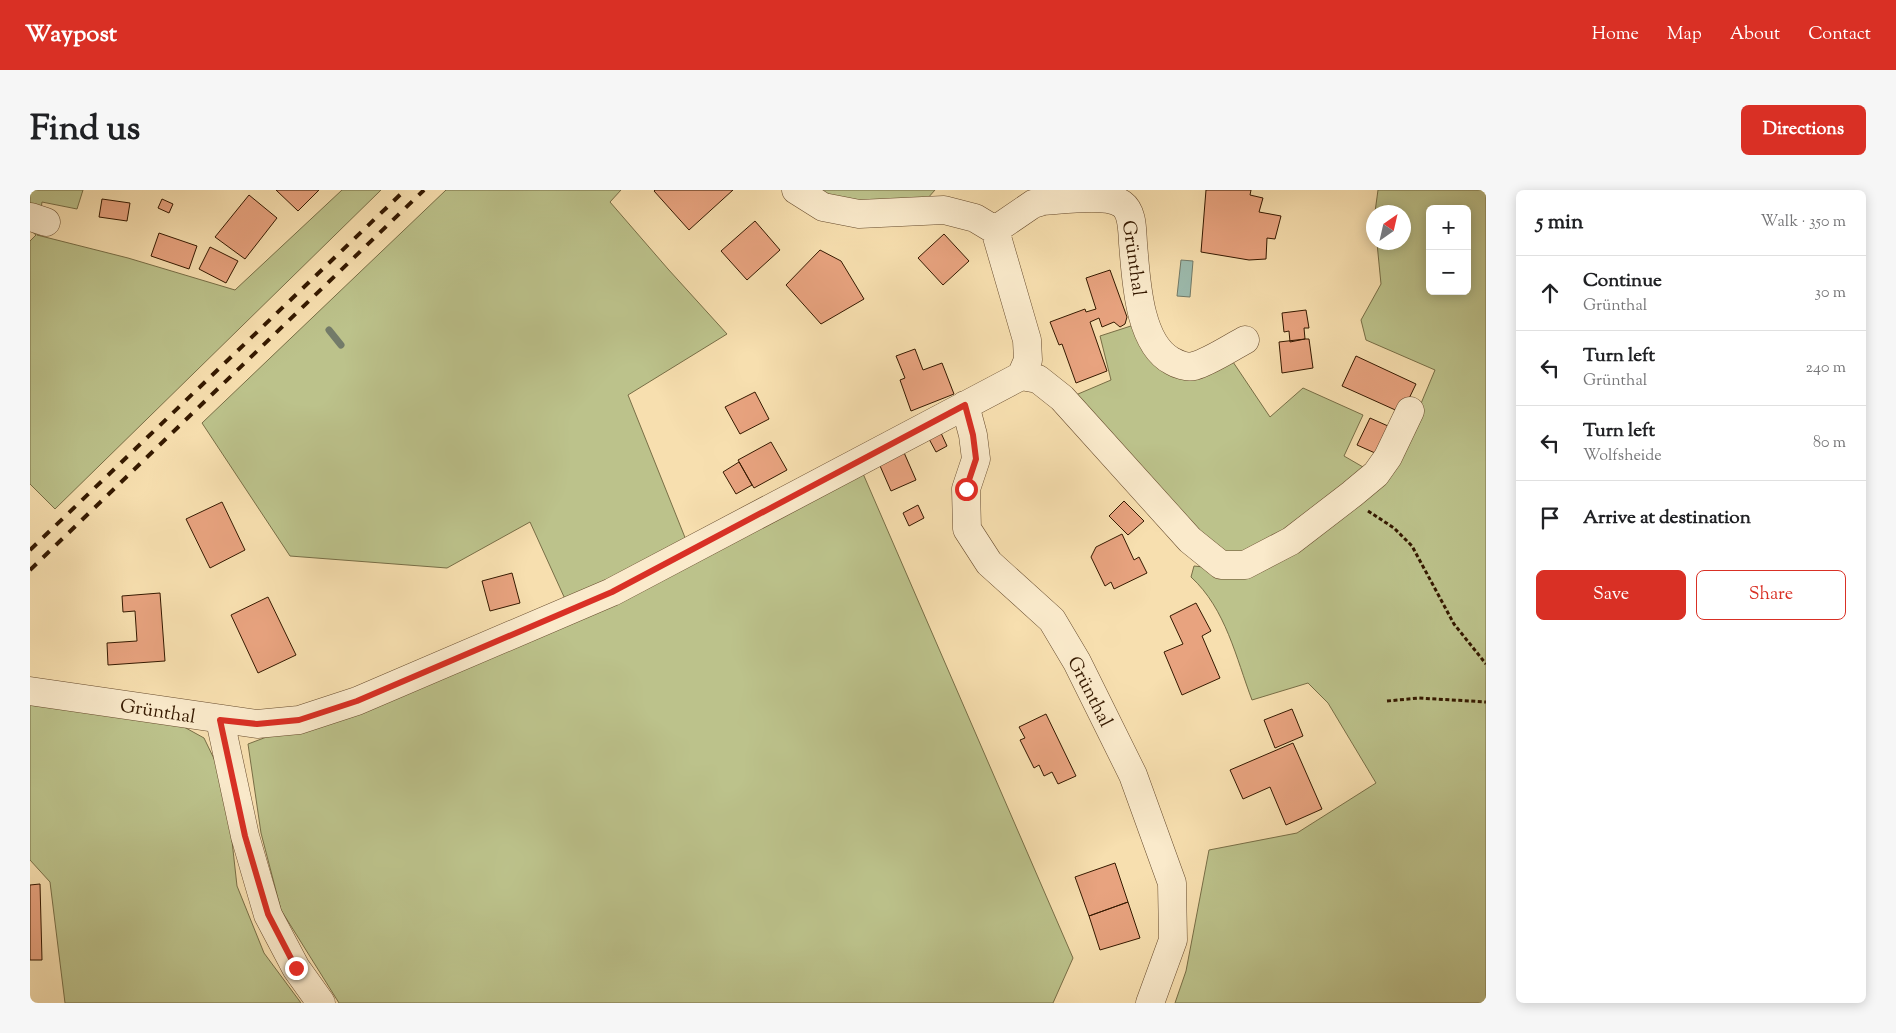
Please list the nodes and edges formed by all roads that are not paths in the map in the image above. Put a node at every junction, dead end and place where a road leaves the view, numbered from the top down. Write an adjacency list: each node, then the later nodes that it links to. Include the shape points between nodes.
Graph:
1 (796, 190): 2 (street, via 823,207 859,214 944,210 974,218)
2 (995, 230): 3 (street, Grünthal, via 1033,204 1043,201 1108,198 1121,203 1128,210 1131,222 1144,318 1153,344 1165,358 1193,366); 4 (street, via 1027,340 1028,360)
3 (1244, 340)
4 (1021, 376): 5 (street, Grünthal); 6 (street, via 1038,379 1062,398 1190,540 1221,565 1245,565 1291,541 1352,494 1376,474 1388,457)
5 (965, 405): 8 (street, Grünthal, via 612,592 357,701 299,720 257,724); 10 (street, Grünthal, via 976,459 966,489 967,529 989,563 1052,620 1078,662 1133,775 1172,883 1173,940)
6 (1410, 411)
7 (30, 691): 8 (street, Grünthal)
8 (220, 720): 9 (street, via 245,836 268,914 296,968)
9 (321, 1003)
10 (1150, 1003)

